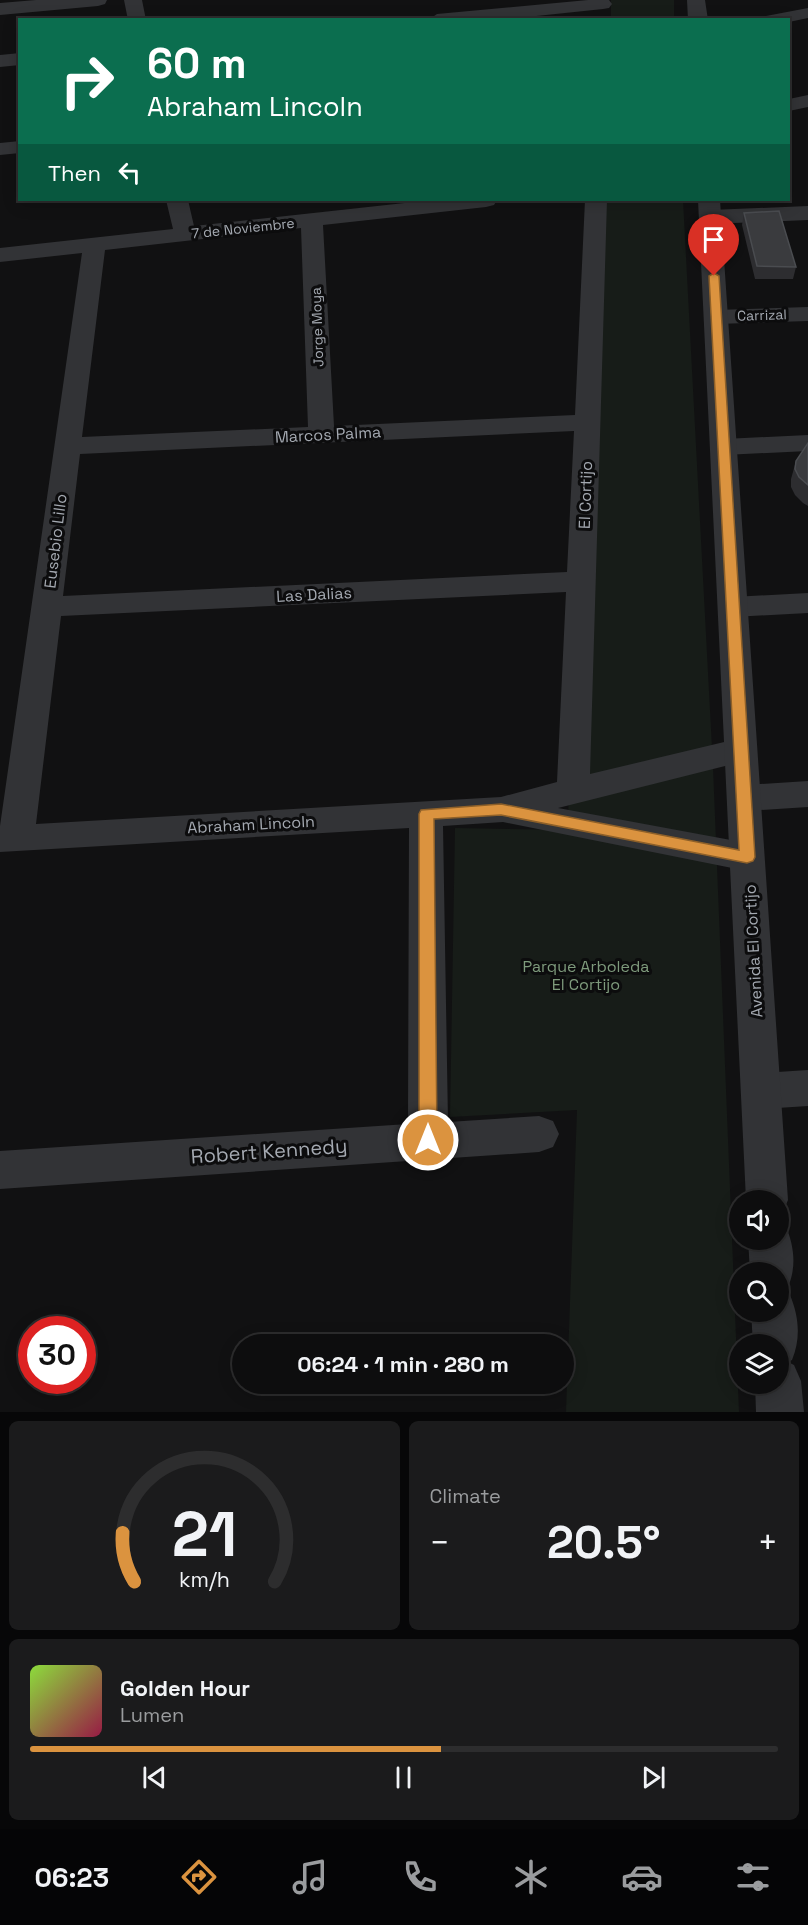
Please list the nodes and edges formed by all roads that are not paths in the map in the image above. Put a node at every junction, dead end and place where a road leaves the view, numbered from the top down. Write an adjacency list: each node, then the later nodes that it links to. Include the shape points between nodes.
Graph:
1 (98, 0): 5 (street)
2 (133, 0): 7 (street)
3 (696, 0): 9 (street)
4 (603, 8): 8 (street)
5 (0, 9)
6 (808, 13): 10 (street)
7 (137, 18)
8 (465, 18)
9 (698, 18)
10 (782, 18)
11 (18, 59): 12 (street)
12 (0, 61)
13 (808, 101): 14 (street)
14 (790, 105)
15 (18, 147): 16 (street)
16 (0, 149)
17 (177, 201): 23 (street)
18 (477, 201): 22 (street, 7 de Noviembre)
19 (596, 201): 28 (street, El Cortijo)
20 (710, 208): 21 (street); 27 (street, Avenida El Cortijo)
21 (808, 213)
22 (312, 220): 23 (street, 7 de Noviembre); 29 (street, Jorge Moya)
23 (185, 234): 24 (street, 7 de Noviembre)
24 (94, 245): 25 (street, 7 de Noviembre); 31 (street, Eusebio Lillo)
25 (0, 255)
26 (808, 314): 27 (street, Carrizal)
27 (716, 316): 32 (street, Avenida El Cortijo)
28 (588, 422): 29 (street, Marcos Palma); 33 (street, El Cortijo)
29 (321, 435): 31 (street, Marcos Palma)
30 (808, 443): 32 (street)
31 (68, 446): 35 (street, Eusebio Lillo)
32 (723, 447): 36 (street, Avenida El Cortijo)
33 (582, 581): 35 (street, Las Dalias); 38 (street, El Cortijo)
34 (808, 603): 36 (street)
35 (47, 607): 43 (street, Eusebio Lillo)
36 (733, 607): 37 (street, Avenida El Cortijo)
37 (741, 750): 38 (street, Abraham Lincoln); 40 (street, Avenida El Cortijo)
38 (573, 791): 41 (street, Abraham Lincoln)
39 (808, 794): 40 (street)
40 (744, 798): 44 (street, Avenida El Cortijo)
41 (501, 810): 42 (street, Abraham Lincoln); 44 (street, Abraham Lincoln)
42 (426, 814): 43 (street, Abraham Lincoln); 48 (street)
43 (8, 838)
44 (747, 857): 46 (street, Avenida El Cortijo)
45 (808, 1088): 46 (street)
46 (761, 1091): 50 (street, Avenida El Cortijo)
47 (539, 1134): 48 (street, Robert Kennedy)
48 (428, 1140): 49 (street, Robert Kennedy)
49 (0, 1170)
50 (766, 1190)
51 (779, 1394): 52 (street)
52 (780, 1412)

